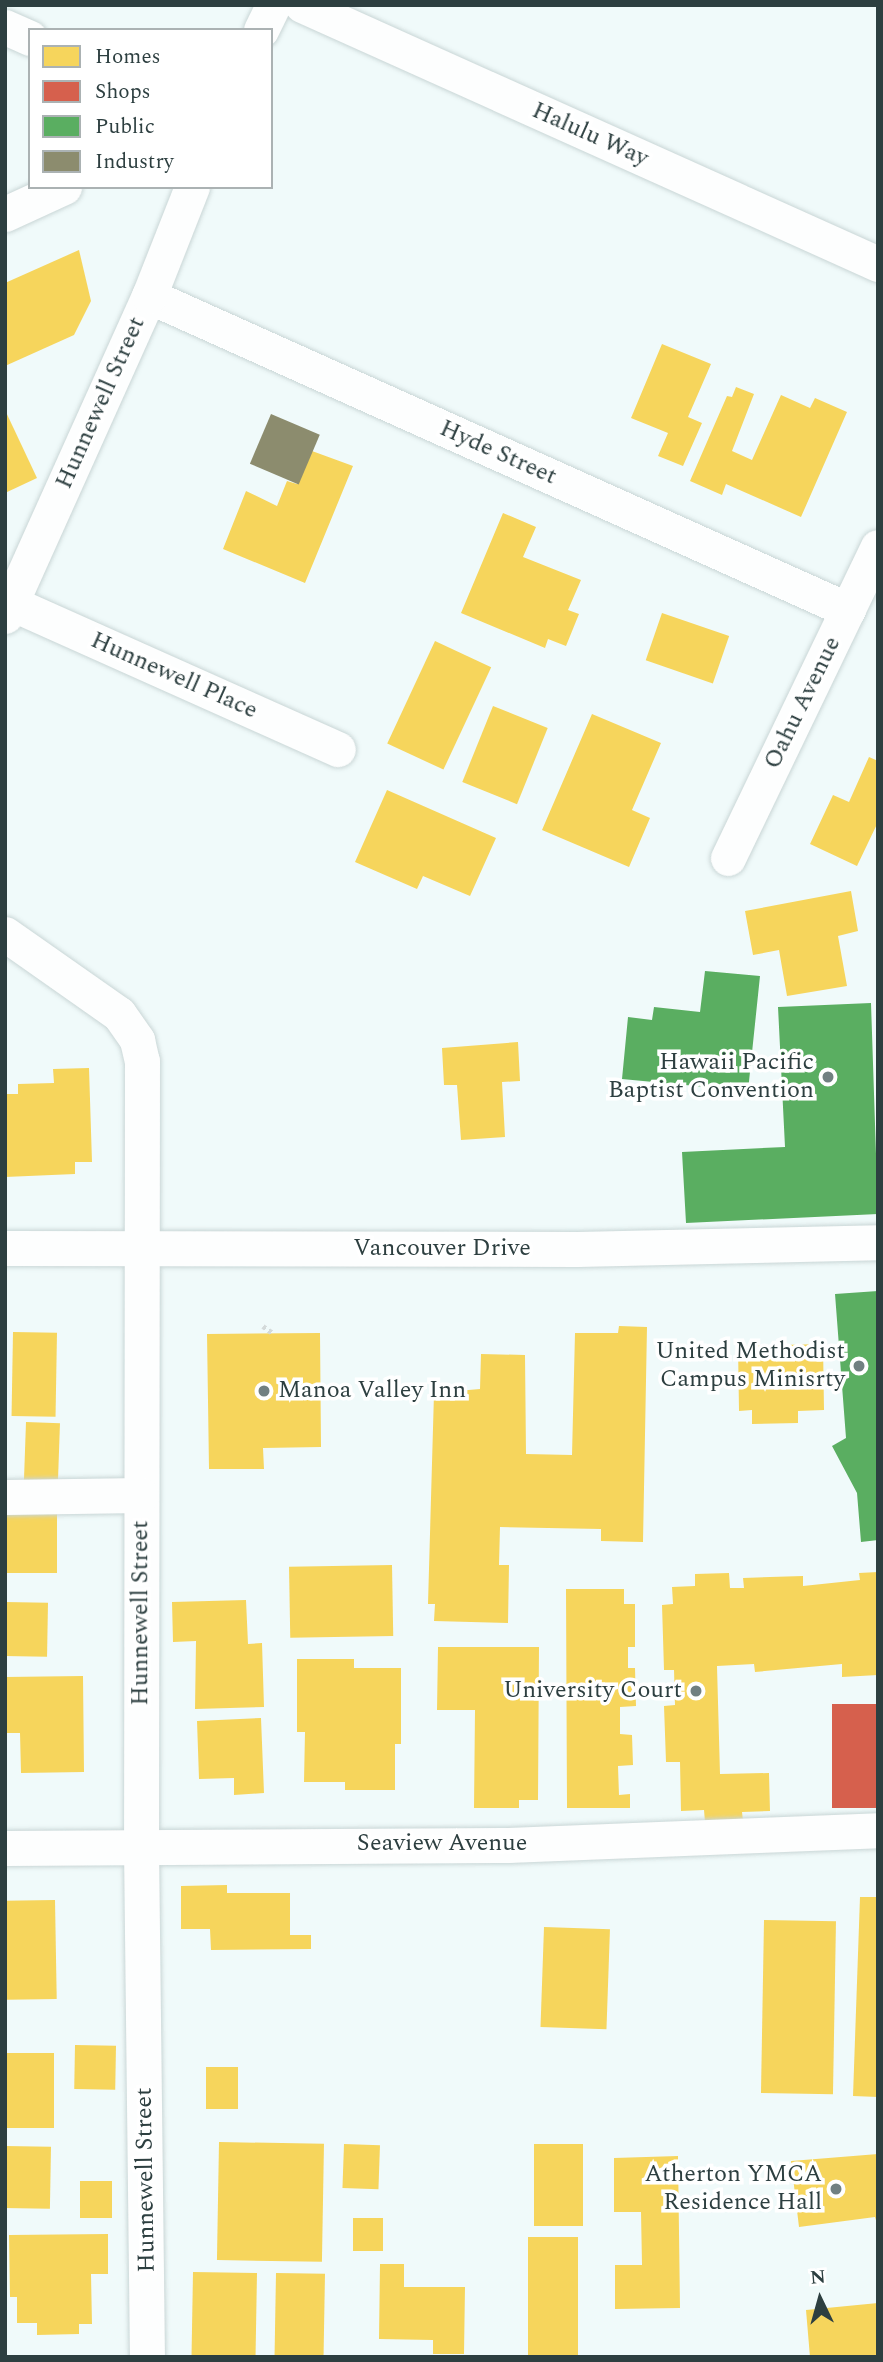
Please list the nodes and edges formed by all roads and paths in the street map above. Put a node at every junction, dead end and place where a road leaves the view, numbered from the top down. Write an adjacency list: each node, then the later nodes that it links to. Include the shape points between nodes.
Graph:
1 (273, 5): 4 (street)
2 (302, 5): 9 (street, Halulu Way)
3 (5, 27): 5 (street)
4 (262, 28)
5 (28, 37)
6 (60, 189): 8 (street)
7 (191, 189): 10 (street, Hunnewell Street)
8 (5, 214)
9 (878, 264)
10 (149, 296): 12 (street, Hunnewell Street); 13 (street, Hyde Street)
11 (878, 547): 13 (street, Oahu Avenue)
12 (8, 609): 14 (street, Hunnewell Place)
13 (848, 610): 15 (street, Oahu Avenue)
14 (338, 749)
15 (728, 858)
16 (5, 934): 19 (street, Hunnewell Street, via 111,1007 137,1040 142,1071)
17 (878, 1242): 19 (street, Vancouver Drive)
18 (5, 1248): 19 (street, Vancouver Drive)
19 (140, 1250): 22 (street, Hunnewell Street)
20 (263, 1326): 21 (path)
21 (274, 1333)
22 (141, 1495): 23 (street); 25 (street, Hunnewell Street)
23 (5, 1497)
24 (878, 1830): 25 (street, Seaview Avenue, via 649,1842)
25 (141, 1847): 26 (street, Seaview Avenue); 27 (street, Hunnewell Street)
26 (5, 1848)
27 (147, 2357)

